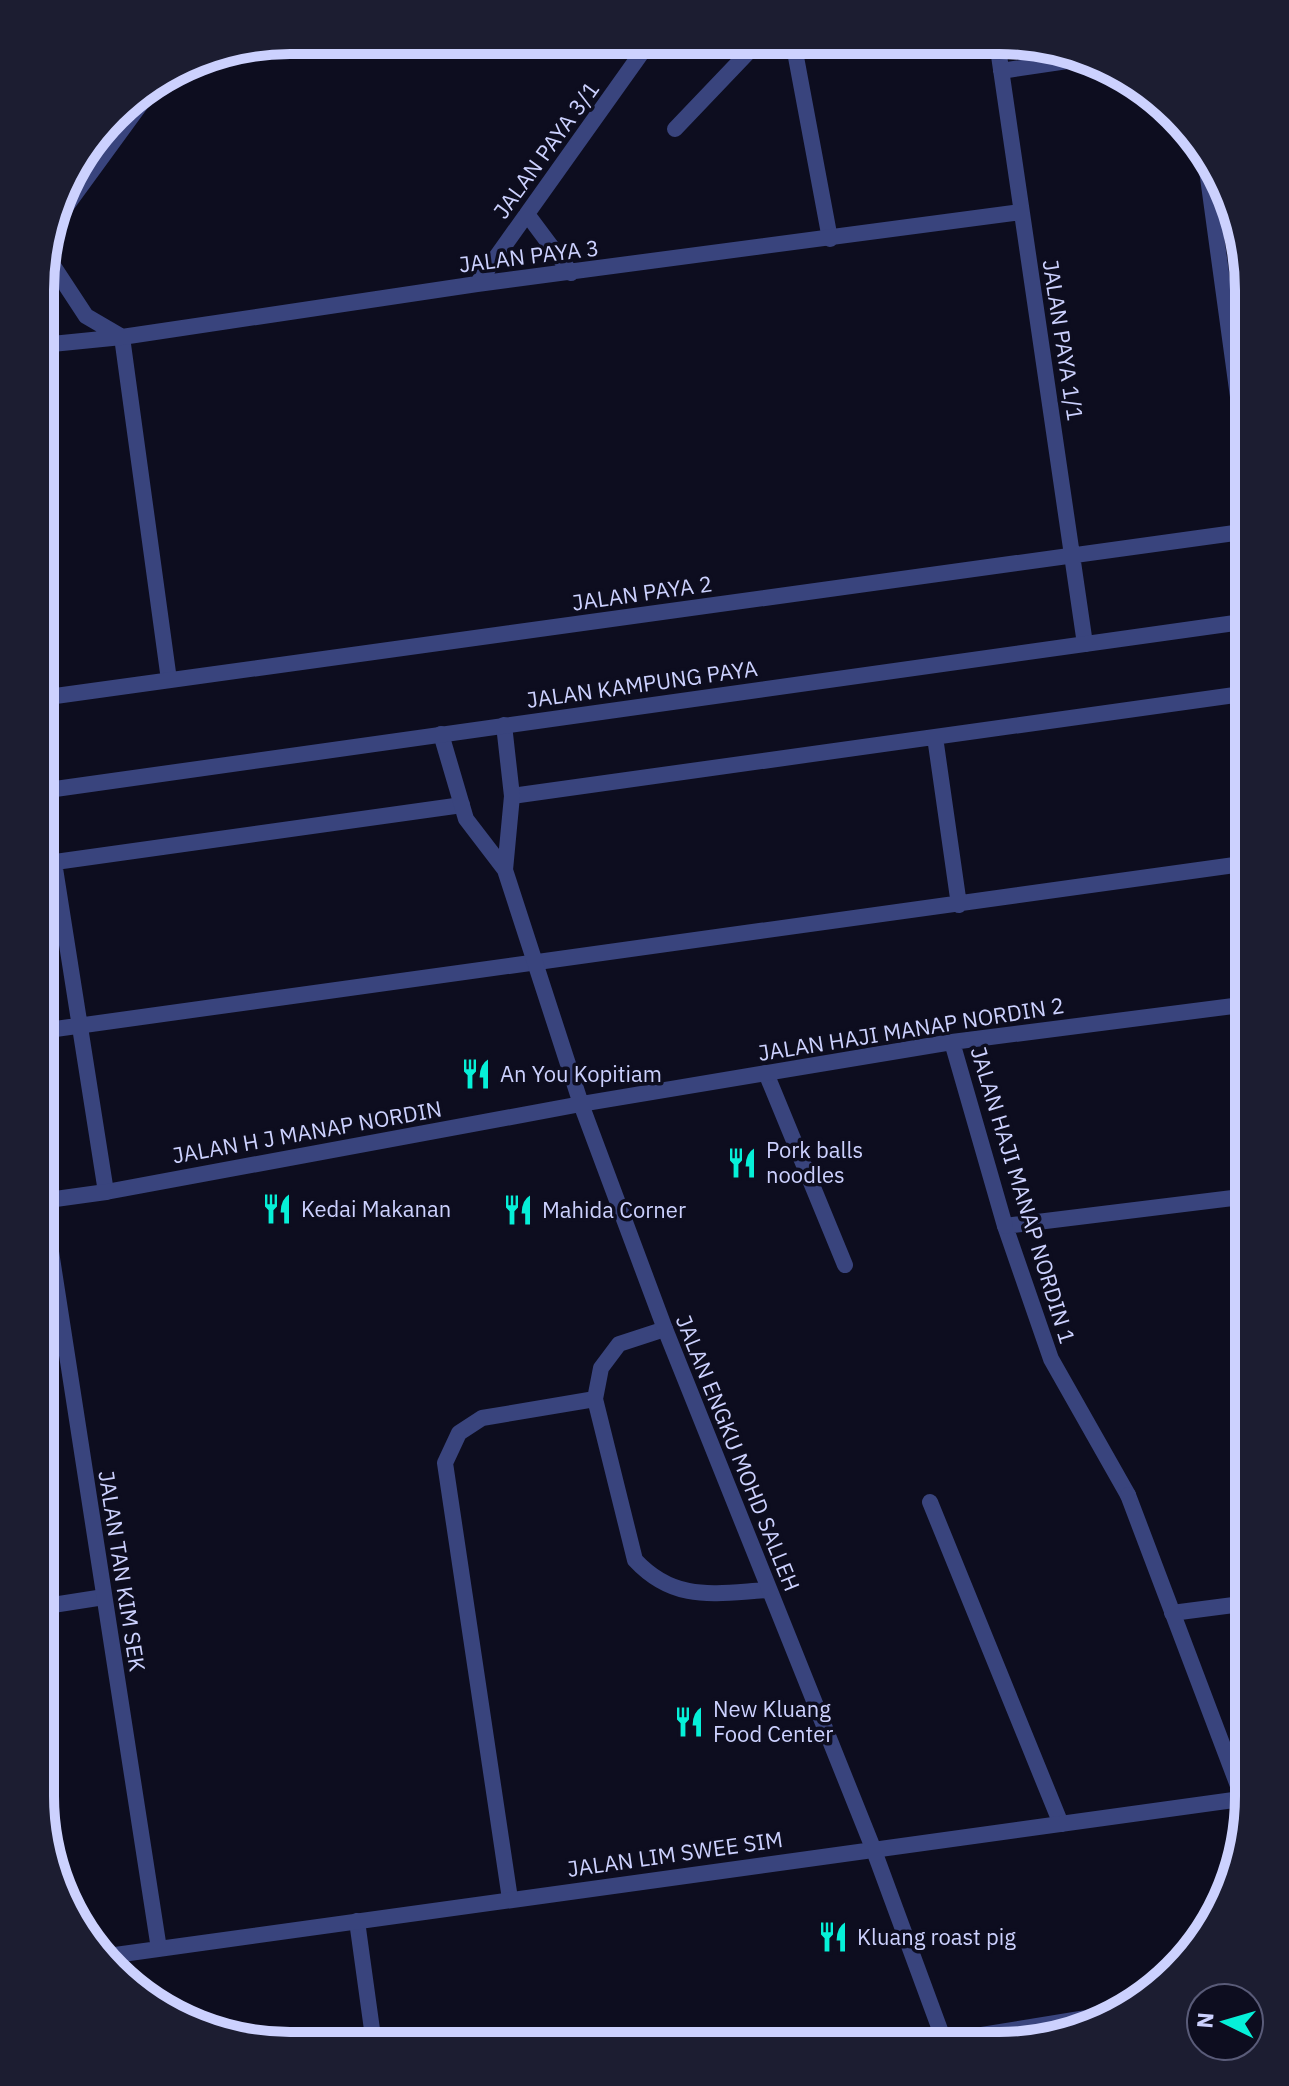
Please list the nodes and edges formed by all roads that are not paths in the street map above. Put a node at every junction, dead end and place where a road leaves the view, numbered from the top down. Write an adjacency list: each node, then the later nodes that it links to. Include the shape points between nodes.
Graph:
1 (641, 54): 12 (street, JALAN PAYA 3/1)
2 (747, 54): 8 (street)
3 (795, 54): 13 (street)
4 (999, 54): 6 (street, JALAN PAYA 1/1)
5 (1060, 62): 6 (street)
6 (1001, 71): 11 (street, JALAN PAYA 1/1)
7 (134, 113): 10 (street)
8 (675, 129)
9 (1209, 184): 19 (street)
10 (75, 194)
11 (1021, 212): 13 (street, JALAN PAYA 3); 21 (street, JALAN PAYA 1/1)
12 (527, 214): 15 (street); 16 (street, JALAN PAYA 3/1)
13 (830, 239): 15 (street, JALAN PAYA 3)
14 (55, 269): 17 (street, via 86,316)
15 (571, 273): 16 (street, JALAN PAYA 3)
16 (477, 284): 17 (street, JALAN PAYA 3)
17 (122, 337): 18 (street, JALAN PAYA 3); 24 (street)
18 (54, 344)
19 (1235, 374)
20 (1235, 533): 21 (street, JALAN PAYA 2)
21 (1073, 556): 23 (street, JALAN PAYA 1/1); 24 (street, JALAN PAYA 2)
22 (1235, 623): 23 (street, JALAN KAMPUNG PAYA)
23 (1085, 644): 27 (street, JALAN KAMPUNG PAYA)
24 (169, 680): 26 (street, JALAN PAYA 2)
25 (1235, 695): 29 (street)
26 (54, 696)
27 (504, 725): 28 (street, JALAN KAMPUNG PAYA); 31 (street, JALAN ENGKU MOHD SALLEH)
28 (441, 734): 30 (street, JALAN KAMPUNG PAYA); 32 (street, JALAN ENGKU MOHD SALLEH)
29 (935, 737): 31 (street); 37 (street)
30 (54, 789)
31 (512, 796): 35 (street, JALAN ENGKU MOHD SALLEH)
32 (462, 805): 33 (street); 35 (street, JALAN ENGKU MOHD SALLEH, via 466,819)
33 (54, 862)
34 (1235, 865): 37 (street)
35 (505, 870): 38 (street, JALAN ENGKU MOHD SALLEH)
36 (54, 893): 40 (street)
37 (959, 905): 38 (street)
38 (535, 963): 40 (street); 44 (street, JALAN ENGKU MOHD SALLEH)
39 (1235, 1006): 42 (street, JALAN HAJI MANAP NORDIN 2)
40 (80, 1025): 41 (street); 45 (street)
41 (54, 1029)
42 (952, 1042): 43 (street, JALAN HAJI MANAP NORDIN 2); 48 (street, JALAN HAJI MANAP NORDIN 1)
43 (766, 1073): 44 (street, JALAN HAJI MANAP NORDIN 2); 49 (street)
44 (581, 1104): 45 (street, JALAN H J MANAP NORDIN); 51 (street, JALAN ENGKU MOHD SALLEH)
45 (106, 1192): 46 (street, JALAN H J MANAP NORDIN)
46 (54, 1198)
47 (1234, 1198): 48 (street)
48 (1005, 1226): 58 (street, JALAN HAJI MANAP NORDIN 1, via 1051,1359 1128,1495)
49 (845, 1265)
50 (54, 1277): 55 (street, JALAN TAN KIM SEK)
51 (665, 1329): 52 (street, via 619,1344 601,1368); 54 (street, JALAN ENGKU MOHD SALLEH)
52 (595, 1399): 54 (street, via 635,1560 675,1590); 63 (street, via 482,1418 459,1433 445,1463)
53 (930, 1502): 61 (street)
54 (768, 1590): 62 (street, JALAN ENGKU MOHD SALLEH)
55 (104, 1597): 56 (street); 65 (street, JALAN TAN KIM SEK)
56 (54, 1605)
57 (1234, 1605): 58 (street)
58 (1172, 1613): 59 (street, JALAN HAJI MANAP NORDIN 1)
59 (1234, 1769)
60 (1234, 1801): 61 (street, JALAN LIM SWEE SIM)
61 (1061, 1824): 62 (street, JALAN LIM SWEE SIM)
62 (873, 1848): 63 (street, JALAN LIM SWEE SIM); 70 (street, JALAN ENGKU MOHD SALLEH)
63 (510, 1899): 64 (street, JALAN LIM SWEE SIM)
64 (357, 1921): 65 (street, JALAN LIM SWEE SIM); 69 (street)
65 (159, 1949): 66 (street, JALAN LIM SWEE SIM)
66 (116, 1955)
67 (1064, 2022): 68 (street)
68 (1026, 2029)
69 (372, 2032)
70 (942, 2032)

